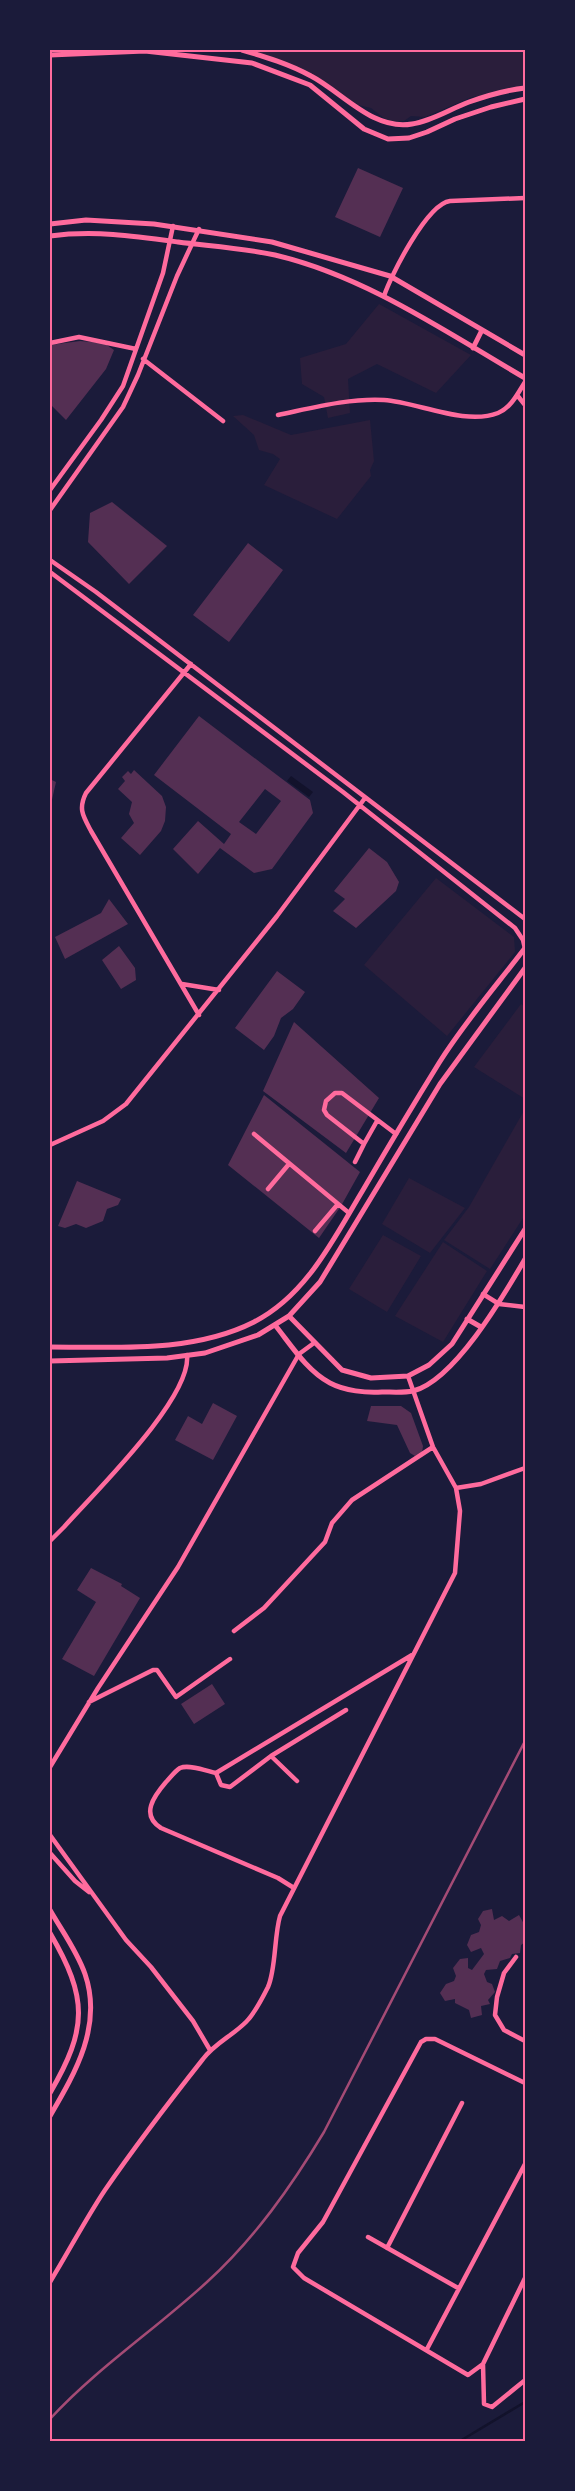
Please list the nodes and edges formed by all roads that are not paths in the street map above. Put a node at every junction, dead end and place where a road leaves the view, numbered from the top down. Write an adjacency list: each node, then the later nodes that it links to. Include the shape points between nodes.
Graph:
1 (242, 50): 3 (street, via 311,76 366,113 398,125 412,124 470,102)
2 (50, 55): 4 (street, via 145,51 252,63 310,85 364,129 388,139 418,135 491,107)
3 (525, 88)
4 (525, 99)
5 (525, 198): 12 (street, via 441,204 409,244)
6 (50, 224): 7 (street, via 86,220)
7 (173, 226): 8 (street); 10 (street)
8 (200, 229): 11 (street); 12 (street, via 272,242)
9 (50, 236): 10 (street, via 92,232)
10 (172, 241): 11 (street); 17 (street, via 164,273)
11 (192, 243): 13 (street, via 275,255); 19 (street)
12 (390, 276): 13 (street); 14 (street)
13 (384, 296): 16 (street)
14 (482, 330): 16 (street); 18 (street)
15 (50, 343): 17 (street, via 79,337)
16 (473, 348): 20 (street)
17 (136, 349): 25 (street, via 123,386)
18 (525, 355)
19 (143, 359): 24 (street); 26 (street, via 123,407)
20 (525, 380): 21 (street)
21 (517, 395): 22 (street); 23 (street, via 503,410 488,414 464,416 386,400 355,401)
22 (525, 405)
23 (278, 415)
24 (223, 421)
25 (50, 490)
26 (50, 510)
27 (50, 560): 29 (street)
28 (50, 572): 30 (street)
29 (190, 664): 30 (street); 31 (street)
30 (185, 672): 32 (street); 36 (street, via 86,793 81,804 81,812 91,831)
31 (365, 798): 32 (street); 33 (street)
32 (359, 805): 34 (street, via 515,928); 37 (street)
33 (525, 919)
34 (525, 949): 41 (street, via 440,1061)
35 (525, 968): 55 (street, via 440,1084 320,1282)
36 (182, 984): 37 (street); 38 (street)
37 (218, 990): 38 (street)
38 (199, 1015): 43 (street, via 126,1104 103,1122)
39 (377, 1121): 41 (street); 42 (street); 42 (street, via 342,1093 335,1093 326,1101 324,1110 327,1115)
40 (254, 1134): 45 (street)
41 (396, 1134): 48 (street)
42 (364, 1144): 44 (street)
43 (50, 1145)
44 (355, 1162)
45 (290, 1164): 46 (street); 47 (street)
46 (268, 1189)
47 (338, 1204): 48 (street); 50 (street)
48 (349, 1213): 60 (street, via 298,1289 283,1304 254,1322 227,1334 181,1344)
49 (525, 1229): 52 (street)
50 (315, 1231)
51 (525, 1259): 53 (street)
52 (483, 1294): 53 (street); 56 (street)
53 (499, 1304): 54 (street); 58 (street)
54 (525, 1307)
55 (289, 1316): 57 (street); 59 (street)
56 (467, 1319): 58 (street); 64 (street, via 446,1351)
57 (275, 1325): 61 (street); 62 (street, via 232,1346)
58 (481, 1327): 65 (street, via 452,1365)
59 (314, 1343): 61 (street); 64 (street, via 342,1370 356,1376)
60 (50, 1346)
61 (299, 1354): 65 (street, via 330,1383 365,1393); 73 (street, via 178,1567)
62 (186, 1355): 63 (street); 69 (street, via 186,1374 160,1418)
63 (50, 1361)
64 (408, 1376): 65 (street)
65 (412, 1391): 66 (street)
66 (433, 1447): 68 (street); 70 (street, via 352,1500 332,1523 319,1549 264,1608)
67 (525, 1468): 68 (street, via 481,1484)
68 (456, 1488): 71 (street, via 460,1511 455,1573)
69 (50, 1541)
70 (234, 1631)
71 (412, 1655): 77 (street); 81 (street)
72 (230, 1660): 73 (street, via 176,1696 153,1670)
73 (88, 1703): 76 (street)
74 (346, 1710): 75 (street)
75 (271, 1756): 77 (street, via 230,1787 221,1785); 78 (street)
76 (51, 1766)
77 (216, 1773): 81 (street, via 186,1767 178,1770 150,1802 154,1822)
78 (296, 1781)
79 (50, 1835): 82 (street)
80 (50, 1853): 82 (street)
81 (294, 1888): 87 (street, via 280,1916 269,1985 245,2023)
82 (94, 1896): 87 (street, via 193,2021)
83 (50, 1910): 91 (street, via 84,1972 91,1994 88,2034 75,2072)
84 (50, 1933): 89 (street, via 75,1982 79,2006 77,2033 67,2063)
85 (516, 1957): 86 (street, via 504,1973 495,2015 504,2030)
86 (525, 2041)
87 (210, 2050): 96 (street, via 105,2190)
88 (525, 2083): 98 (street, via 435,2039 421,2042 323,2222 295,2258 294,2270 304,2278)
89 (50, 2093)
90 (462, 2104): 94 (street)
91 (50, 2116)
92 (525, 2164): 97 (street)
93 (368, 2237): 94 (street)
94 (387, 2248): 97 (street)
95 (525, 2278): 99 (street)
96 (50, 2281)
97 (458, 2288): 98 (street)
98 (427, 2349): 99 (street, via 468,2375)
99 (483, 2364): 100 (street, via 484,2404 492,2407)
100 (524, 2381)

